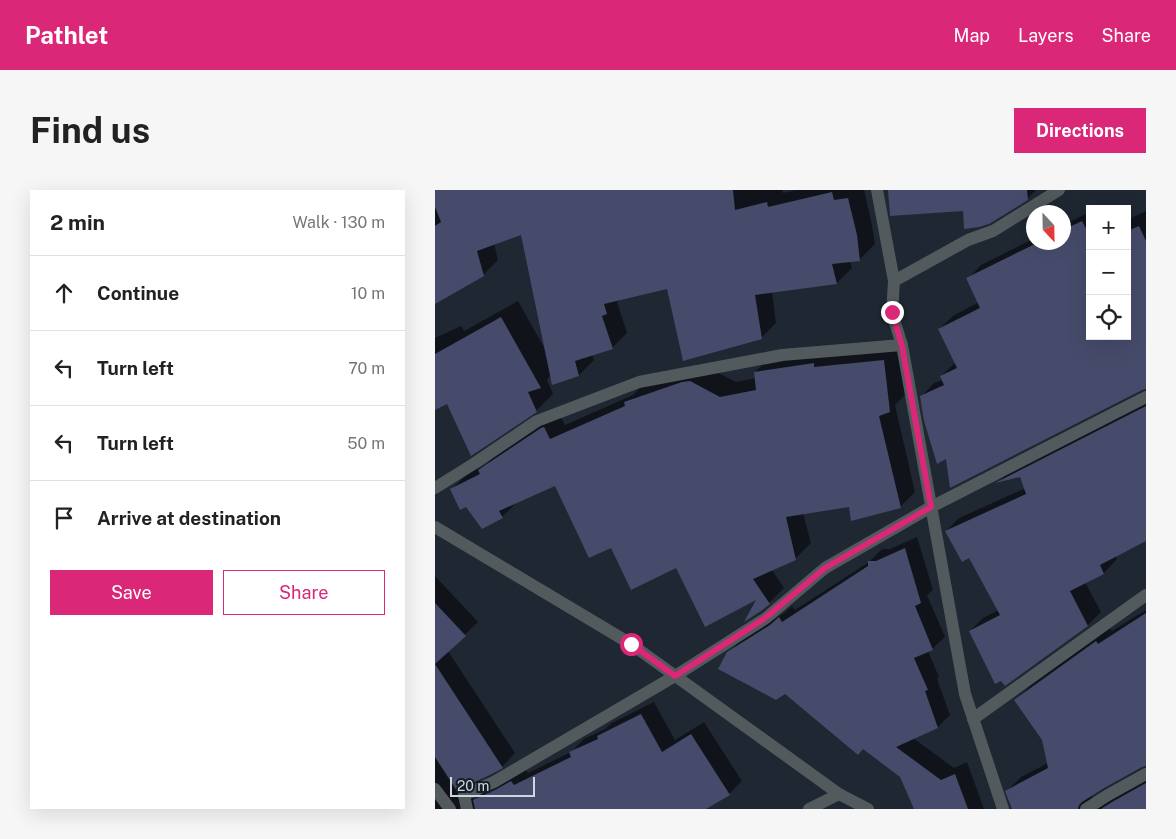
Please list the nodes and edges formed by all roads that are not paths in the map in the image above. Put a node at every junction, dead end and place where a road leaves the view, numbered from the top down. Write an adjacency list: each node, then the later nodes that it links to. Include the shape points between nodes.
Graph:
1 (877, 190): 3 (street)
2 (1059, 190): 3 (street, via 993,231 968,240)
3 (894, 281): 4 (street, via 892,312)
4 (902, 346): 6 (street, via 782,355 639,382 537,421); 7 (street)
5 (1146, 397): 7 (street)
6 (435, 488)
7 (931, 507): 10 (street, via 825,568 765,618); 11 (street, via 965,694)
8 (435, 528): 10 (street, via 631,644)
9 (1146, 594): 11 (street)
10 (675, 676): 14 (street); 16 (street, via 493,782 463,796)
11 (973, 719): 19 (street)
12 (1146, 774): 20 (street)
13 (435, 789): 15 (street)
14 (839, 794): 17 (street); 18 (street)
15 (450, 809)
16 (467, 809)
17 (809, 809)
18 (868, 809)
19 (1003, 809)
20 (1086, 809)

